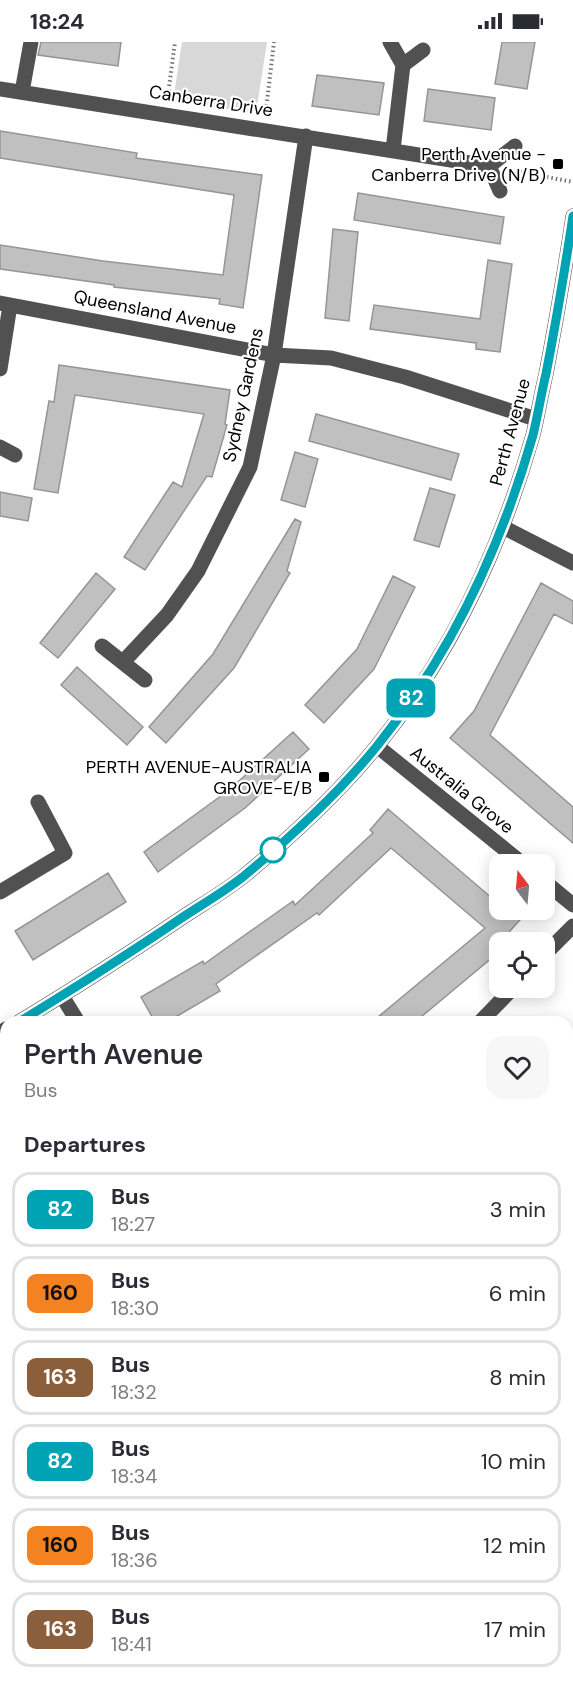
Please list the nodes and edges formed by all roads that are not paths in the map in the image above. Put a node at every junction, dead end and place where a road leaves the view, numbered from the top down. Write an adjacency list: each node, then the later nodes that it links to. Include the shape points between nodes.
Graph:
1 (31, 42): 6 (street)
2 (390, 42): 4 (street)
3 (423, 50): 4 (street)
4 (404, 65): 9 (street)
5 (0, 88): 6 (street, Canberra Drive)
6 (22, 92): 7 (street, Canberra Drive)
7 (306, 136): 9 (street, Canberra Drive); 14 (street, Sydney Gardens)
8 (515, 146): 10 (street)
9 (393, 150): 10 (street, Canberra Drive)
10 (489, 166): 11 (street)
11 (500, 191)
12 (573, 216): 16 (street, Perth Avenue)
13 (5, 304): 14 (street, Queensland Avenue); 15 (street, Queensland Avenue)
14 (274, 355): 16 (street, Queensland Avenue, via 331,358); 22 (street, Sydney Gardens, via 250,467 198,571 167,615)
15 (0, 369)
16 (536, 419): 19 (street, Perth Avenue)
17 (0, 447): 18 (street)
18 (15, 454)
19 (503, 527): 20 (street); 24 (street, Perth Avenue, via 451,637)
20 (573, 563)
21 (102, 646): 22 (street)
22 (123, 663): 23 (street)
23 (145, 680)
24 (377, 746): 26 (street, Australia Grove); 32 (street, Perth Avenue, via 310,818 242,878)
25 (38, 802): 28 (street, via 65,853)
26 (511, 854)
27 (555, 890): 29 (street)
28 (0, 892)
29 (573, 905)
30 (573, 926): 31 (street)
31 (555, 944)
32 (62, 996): 34 (street, Perth Avenue); 35 (street)
33 (503, 998): 36 (street)
34 (29, 1016)
35 (74, 1016)
36 (486, 1016)

